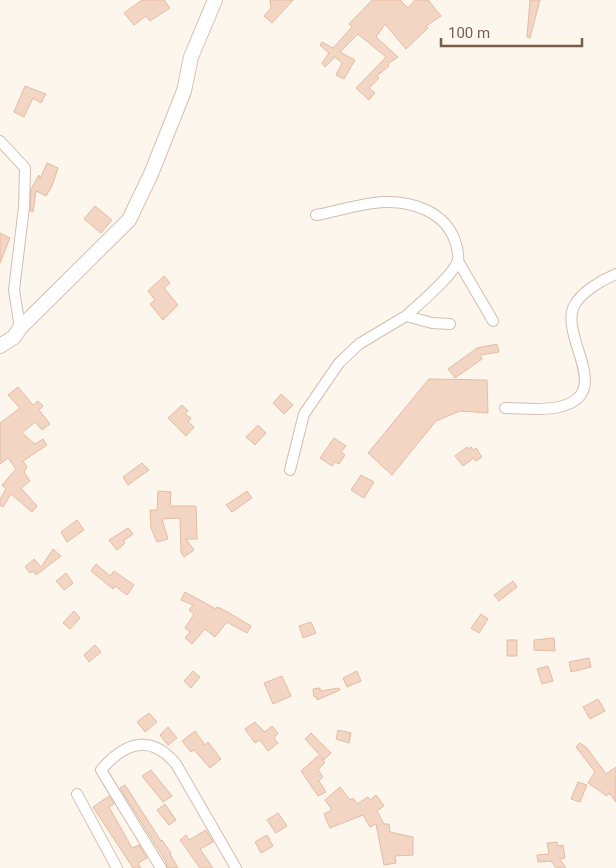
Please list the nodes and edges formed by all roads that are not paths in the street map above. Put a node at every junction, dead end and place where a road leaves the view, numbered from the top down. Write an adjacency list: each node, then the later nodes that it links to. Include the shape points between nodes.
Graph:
1 (215, 0): 9 (street, via 191,57 184,91 129,220)
2 (0, 141): 9 (street, via 25,168 24,207 14,290)
3 (316, 215): 4 (street, via 383,202 414,204 429,210 451,230)
4 (458, 261): 6 (street); 7 (street)
5 (616, 274): 11 (street, via 585,294 573,310 588,378 583,394 559,407)
6 (406, 316): 8 (street); 12 (street, via 359,344 339,363 304,414)
7 (493, 321)
8 (450, 324)
9 (20, 328): 10 (street, via 14,337)
10 (0, 346)
11 (505, 408)
12 (290, 470)
13 (77, 794): 14 (street)
14 (117, 868)
15 (161, 868): 16 (street, via 101,770 127,747 147,745 165,751 176,764)
16 (236, 868)

